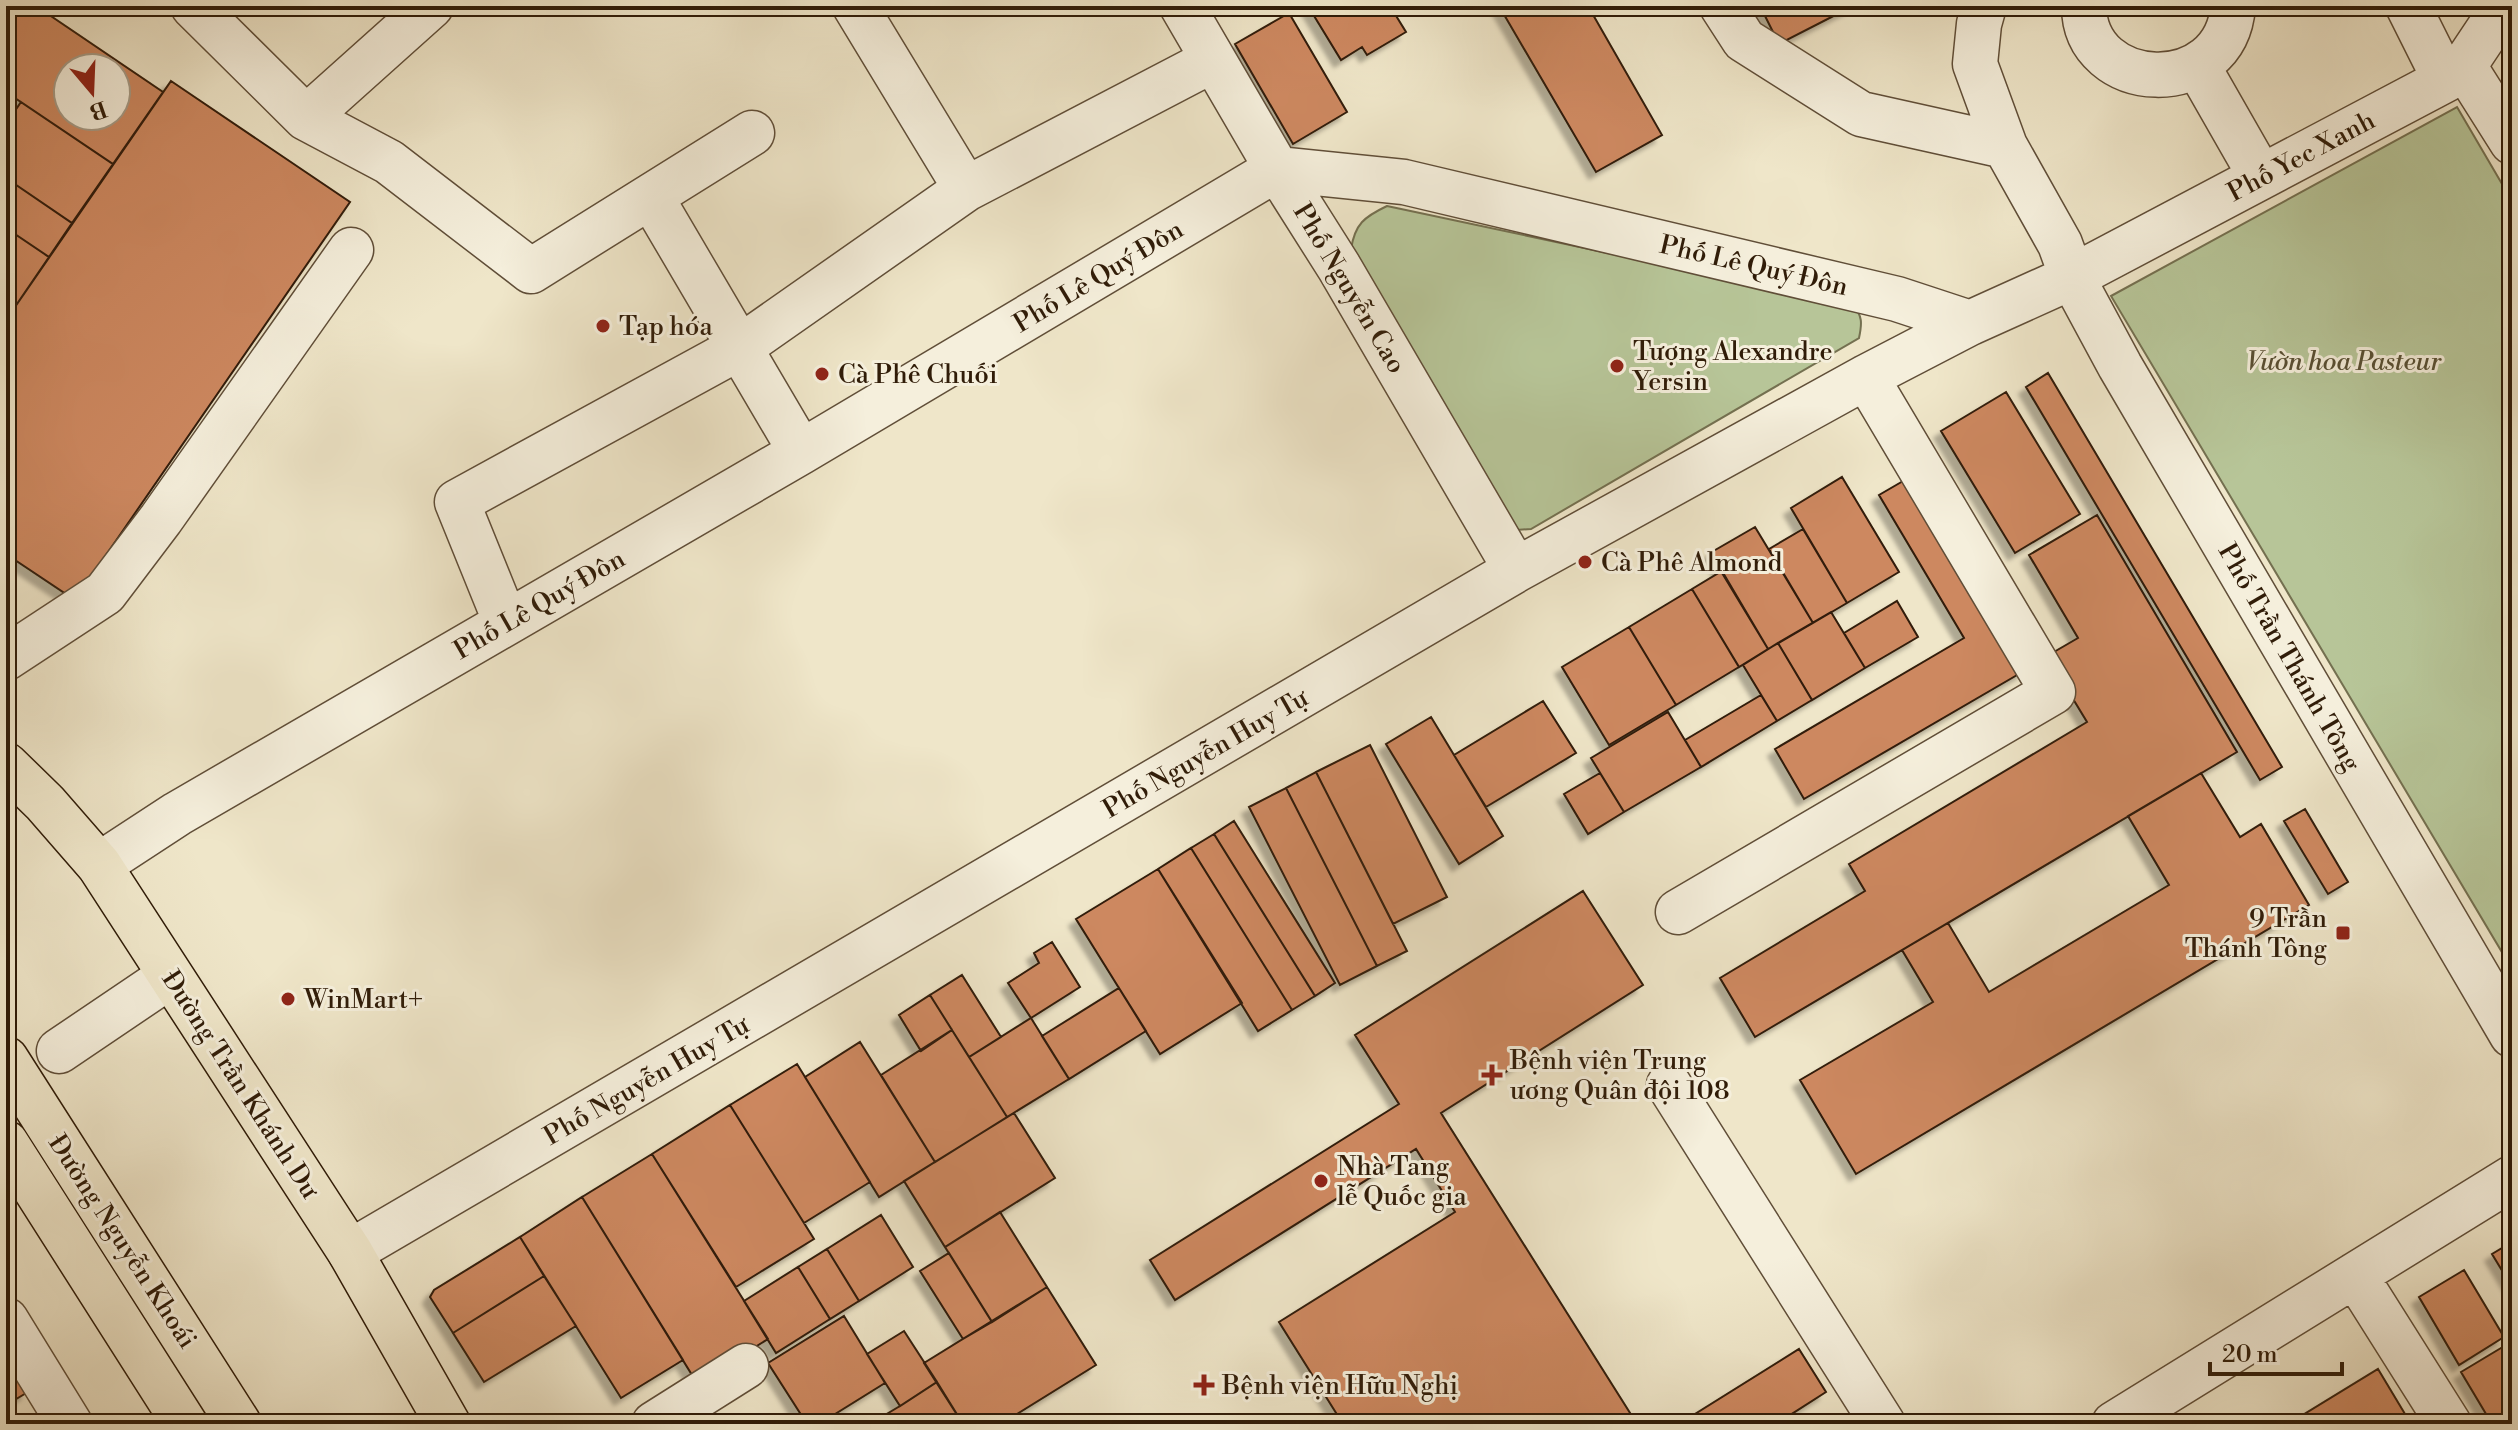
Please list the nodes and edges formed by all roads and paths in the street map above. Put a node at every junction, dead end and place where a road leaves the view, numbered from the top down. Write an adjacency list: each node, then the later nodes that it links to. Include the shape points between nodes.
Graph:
1 (193, 6): 14 (street)
2 (431, 6): 14 (street)
3 (855, 6): 20 (street)
4 (1182, 6): 11 (street, Phố Nguyễn Cao)
5 (1722, 6): 17 (street, via 1744,40 1861,114)
6 (1984, 6): 17 (street, Phố Trần Thánh Tông, via 1975,64)
7 (2084, 6): 12 (street, via 2091,36 2126,69 2150,76)
8 (2233, 6): 12 (street, via 2227,32)
9 (2408, 6): 13 (street)
10 (2504, 6): 13 (street, Phố Yec Xanh)
11 (1213, 60): 18 (street, Phố Nguyễn Cao); 20 (street)
12 (2197, 65): 19 (street)
13 (2454, 73): 16 (street); 19 (street, Phố Yec Xanh)
14 (306, 118): 21 (street, via 389,162 531,271)
15 (752, 133): 21 (street)
16 (2512, 142)
17 (2005, 146): 23 (street, Phố Trần Thánh Tông, via 2060,244)
18 (1277, 169): 24 (street, Phố Lê Quý Đôn, via 1404,182 1897,299); 27 (street, Phố Lê Quý Đôn); 28 (street, Phố Nguyễn Cao)
19 (2261, 177): 23 (street, Phố Yec Xanh)
20 (966, 189): 25 (street)
21 (651, 197): 25 (street)
22 (351, 250): 30 (street, via 105,593)
23 (2072, 277): 24 (street, Phố Nguyễn Huy Tự); 35 (street, Phố Trần Thánh Tông)
24 (1970, 323): 26 (street, Phố Nguyễn Huy Tự)
25 (739, 348): 27 (street); 29 (street, via 457,502)
26 (1866, 377): 28 (street, Phố Nguyễn Huy Tự); 33 (street, via 2053,692)
27 (801, 452): 29 (street, Phố Lê Quý Đôn)
28 (1516, 570): 41 (street, Phố Nguyễn Huy Tự)
29 (506, 623): 32 (street, Phố Lê Quý Đôn)
30 (6, 658)
31 (6, 765): 32 (main road, Đường Trần Khánh Dư)
32 (99, 865): 34 (main road, Đường Trần Khánh Dư)
33 (1678, 912)
34 (170, 976): 36 (street); 41 (main road, Đường Trần Khánh Dư)
35 (2512, 1035)
36 (59, 1051)
37 (6, 1059): 47 (main road, Đường Nguyễn Khoái)
38 (1669, 1085): 50 (street)
39 (6, 1143): 46 (main road, Đường Nguyễn Khoái)
40 (2512, 1178): 42 (street)
41 (350, 1252): 48 (main road, Đường Trần Khánh Dư)
42 (2355, 1275): 51 (street); 52 (street)
43 (6, 1320): 45 (street)
44 (746, 1366): 49 (street)
45 (70, 1424)
46 (185, 1424)
47 (239, 1424)
48 (448, 1424)
49 (654, 1424)
50 (1883, 1424)
51 (2114, 1424)
52 (2449, 1424)

